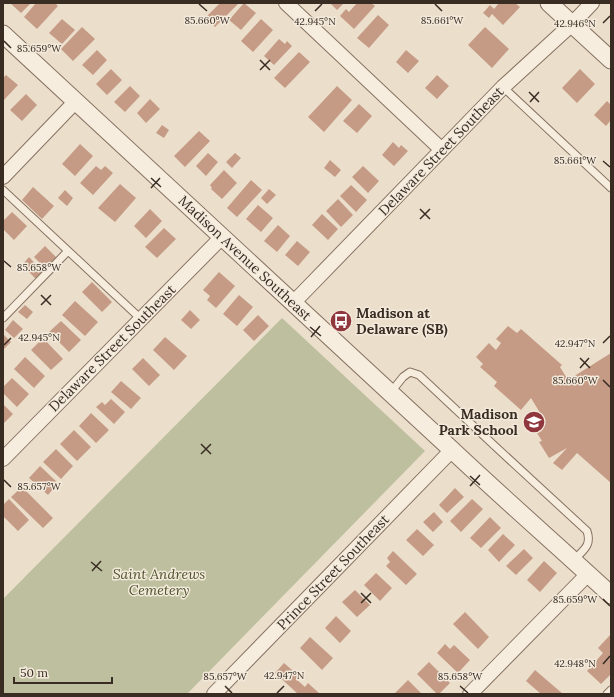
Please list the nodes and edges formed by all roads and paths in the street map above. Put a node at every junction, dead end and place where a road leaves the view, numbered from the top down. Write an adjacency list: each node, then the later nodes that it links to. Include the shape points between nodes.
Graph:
1 (286, 3): 9 (street)
2 (549, 3): 4 (street)
3 (592, 3): 4 (street, Delaware Street Southeast)
4 (572, 24): 6 (street); 7 (street, Delaware Street Southeast)
5 (3, 34): 8 (street, Madison Avenue Southeast)
6 (611, 60)
7 (503, 87): 9 (street, Delaware Street Southeast); 11 (lane)
8 (76, 101): 10 (street); 13 (street, Madison Avenue Southeast)
9 (442, 150): 15 (street, Delaware Street Southeast)
10 (3, 177)
11 (611, 188)
12 (3, 190): 14 (lane)
13 (222, 237): 15 (street, Madison Avenue Southeast); 17 (street, Delaware Street Southeast)
14 (68, 251): 16 (lane); 17 (lane)
15 (294, 302): 18 (street, Madison Avenue Southeast)
16 (3, 318)
17 (141, 319): 20 (street, Delaware Street Southeast)
18 (391, 392): 19 (street, Madison Avenue Southeast); 21 (lane, via 403,376 410,372 419,375 587,531 590,539 588,544)
19 (452, 450): 21 (street, Madison Avenue Southeast); 25 (street, Prince Street Southeast)
20 (3, 460)
21 (574, 560): 22 (street, Madison Avenue Southeast)
22 (588, 574): 23 (street, Madison Avenue Southeast); 26 (street)
23 (611, 595)
24 (611, 690): 27 (lane)
25 (214, 694)
26 (470, 694)
27 (607, 694)

